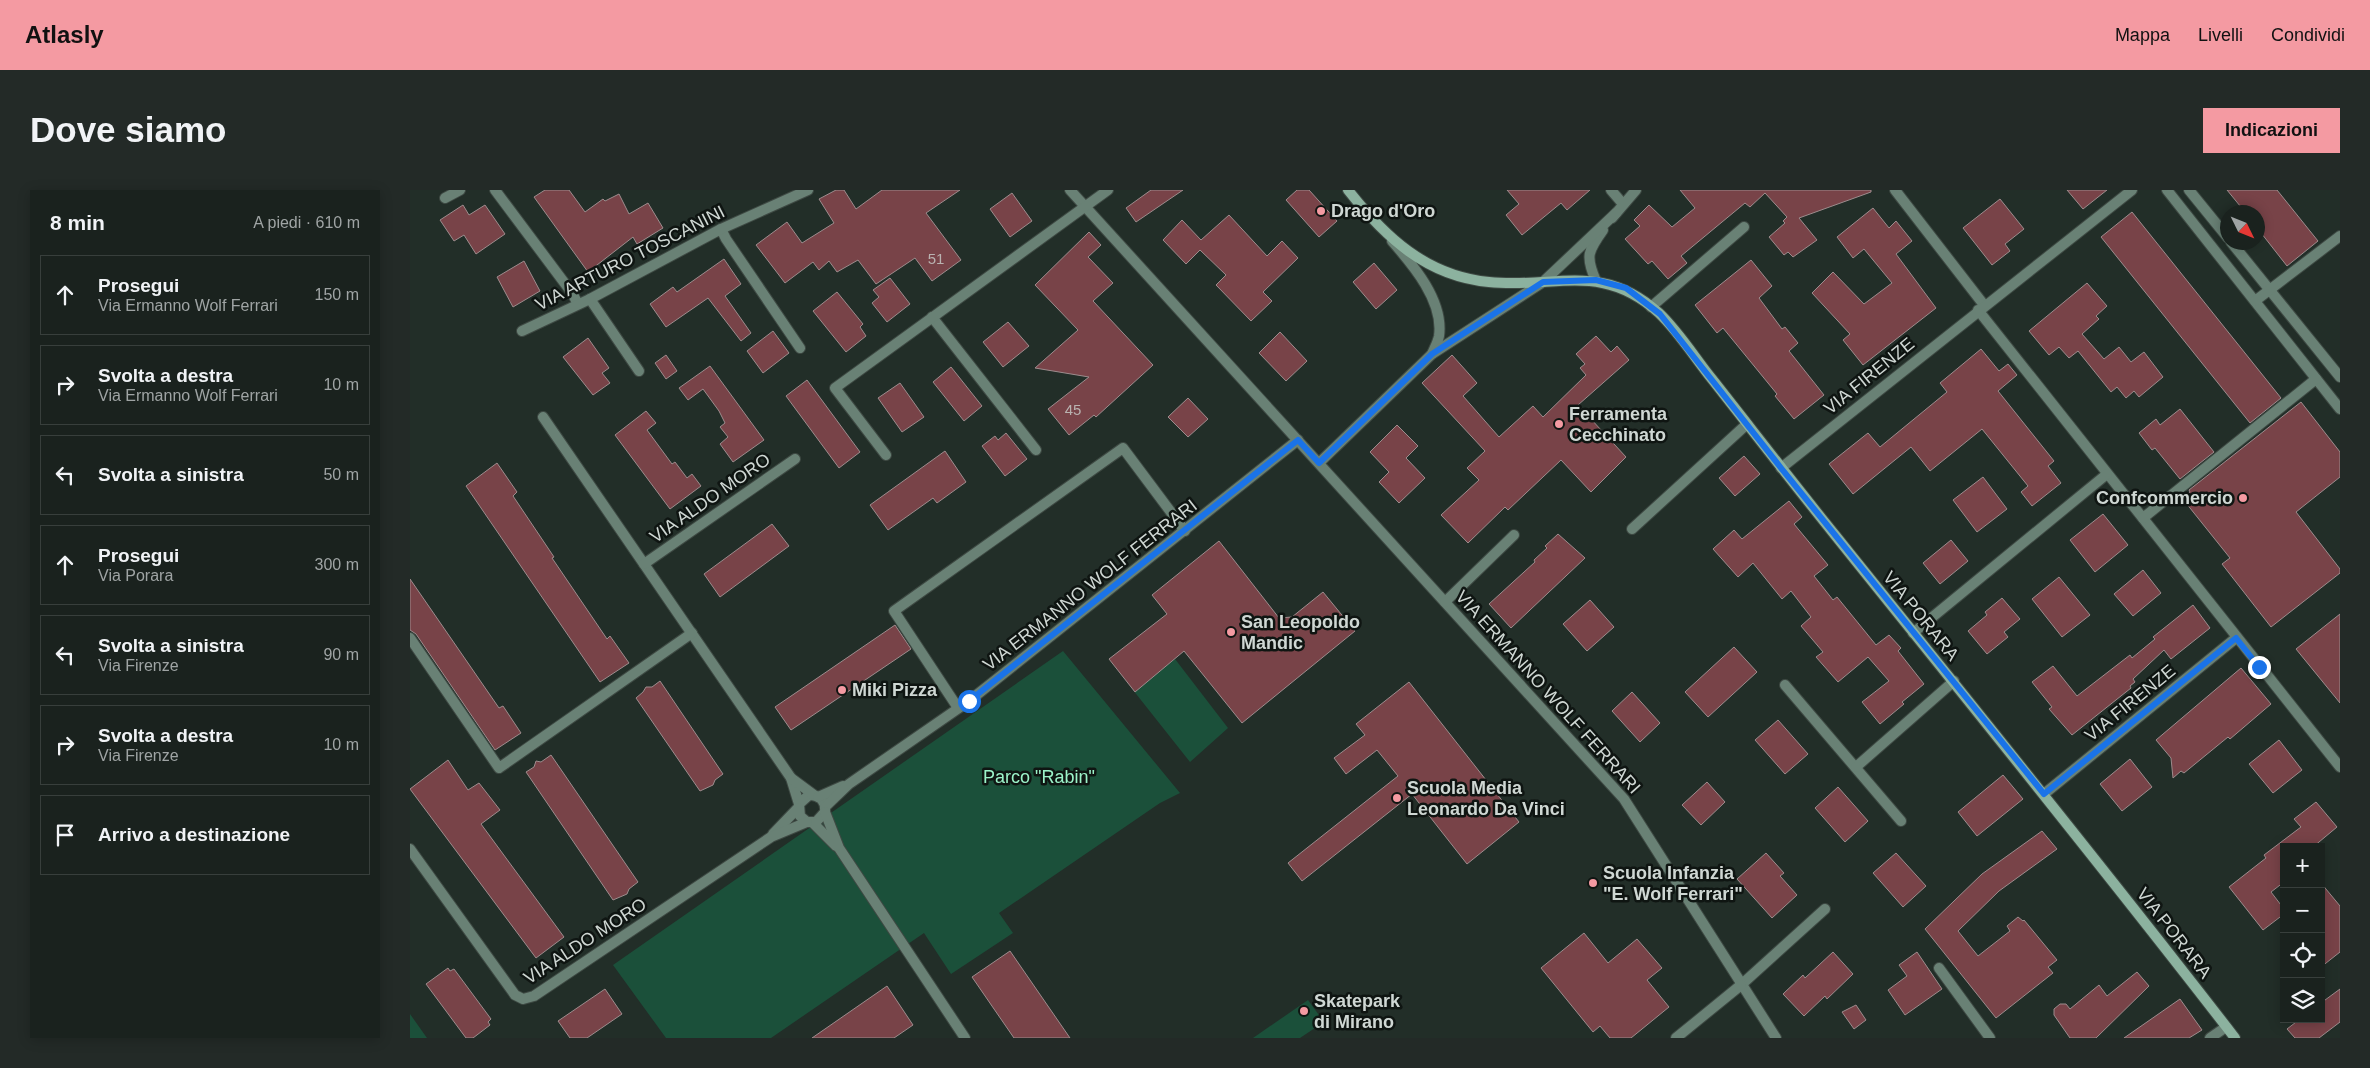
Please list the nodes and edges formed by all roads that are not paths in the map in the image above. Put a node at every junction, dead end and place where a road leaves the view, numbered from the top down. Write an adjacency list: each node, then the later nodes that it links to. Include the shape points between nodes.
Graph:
1 (460, 190): 13 (street)
2 (495, 190): 28 (street)
3 (808, 190): 19 (street, VIA ARTURO TOSCANINI)
4 (1070, 190): 15 (street, VIA ERMANNO WOLF FERRARI)
5 (1108, 190): 15 (street)
6 (1348, 190): 20 (street, VIA PORARA)
7 (1611, 190): 14 (street)
8 (1636, 190): 14 (street)
9 (1895, 190): 30 (street)
10 (2132, 190): 30 (street, VIA FIRENZE)
11 (2168, 190): 27 (street)
12 (2189, 190): 18 (street)
13 (445, 198)
14 (1623, 204): 16 (street)
15 (1084, 208): 31 (street); 41 (street, VIA ERMANNO WOLF FERRARI)
16 (1616, 213): 23 (street, via 1589,251 1588,261); 24 (street)
17 (1744, 227): 29 (street)
18 (2220, 228)
19 (721, 229): 26 (street, VIA ARTURO TOSCANINI); 33 (street)
20 (1385, 233): 24 (street, VIA PORARA, via 1420,259 1467,278 1490,282); 34 (street, VIA PORARA, via 1420,274 1433,302 1439,326)
21 (2340, 236): 25 (street)
22 (2237, 250): 25 (street)
23 (1596, 280): 24 (street, VIA PORARA); 29 (street, VIA PORARA, via 1626,288)
24 (1543, 282): 34 (street)
25 (2270, 291): 27 (street); 36 (street)
26 (590, 299): 28 (street, VIA ARTURO TOSCANINI); 35 (street)
27 (2255, 301): 37 (street)
28 (578, 304): 32 (street, VIA ARTURO TOSCANINI)
29 (1650, 307): 40 (street, VIA PORARA, via 1660,314)
30 (1981, 307): 46 (street, VIA FIRENZE); 47 (street)
31 (932, 317): 42 (street); 43 (street, via 834,388)
32 (522, 331)
33 (800, 348)
34 (1432, 354): 45 (street)
35 (639, 371)
36 (2340, 377)
37 (2316, 379): 38 (street); 48 (street)
38 (2340, 410)
39 (543, 417): 52 (street, VIA ALDO MORO)
40 (1747, 424): 46 (street, VIA PORARA); 49 (street)
41 (1298, 440): 45 (street, VIA ERMANNO WOLF FERRARI); 50 (street, VIA ERMANNO WOLF FERRARI)
42 (1036, 450)
43 (886, 456)
44 (795, 459): 52 (street, VIA ALDO MORO)
45 (1319, 463): 53 (street, VIA ERMANNO WOLF FERRARI)
46 (1781, 468): 54 (street, VIA PORARA)
47 (2107, 474): 48 (street); 54 (street)
48 (2143, 518): 57 (street)
49 (1632, 529)
50 (1185, 531): 60 (street, VIA ERMANNO WOLF FERRARI); 60 (street, via 1124,448 894,611)
51 (1514, 535): 53 (street)
52 (644, 564): 55 (street, VIA ALDO MORO)
53 (1445, 602): 76 (street, VIA ERMANNO WOLF FERRARI, via 1624,799)
54 (1913, 632): 58 (street, VIA PORARA)
55 (692, 633): 56 (street, via 500,768); 63 (street, VIA ALDO MORO)
56 (410, 638)
57 (2236, 638): 62 (street); 65 (street, VIA FIRENZE)
58 (1954, 681): 61 (street); 65 (street, VIA PORARA)
59 (1786, 686): 61 (street)
60 (958, 708): 64 (street, VIA ERMANNO WOLF FERRARI)
61 (1856, 767): 69 (street)
62 (2340, 767)
63 (790, 778): 66 (street, VIA ALDO MORO); 67 (street, VIA ALDO MORO)
64 (849, 784): 66 (street, VIA ERMANNO WOLF FERRARI); 68 (street, VIA ERMANNO WOLF FERRARI)
65 (2044, 794): 77 (street, VIA PORARA)
66 (816, 796): 67 (street, via 805,797); 68 (street)
67 (799, 806): 70 (street, via 800,816); 71 (street, VIA ALDO MORO)
68 (825, 810): 70 (street, via 820,819); 72 (street)
69 (1901, 821)
70 (809, 822): 71 (street, VIA ALDO MORO); 72 (street)
71 (771, 836): 73 (street, VIA ALDO MORO, via 525,999 513,993)
72 (839, 848): 78 (street)
73 (410, 849)
74 (1824, 909): 76 (street)
75 (1939, 968): 81 (street)
76 (1741, 985): 79 (street); 80 (street, VIA ERMANNO WOLF FERRARI)
77 (2226, 1027): 82 (street); 83 (street, VIA PORARA)
78 (966, 1038)
79 (1676, 1038)
80 (1776, 1038)
81 (1990, 1038)
82 (2210, 1038)
83 (2235, 1038)

